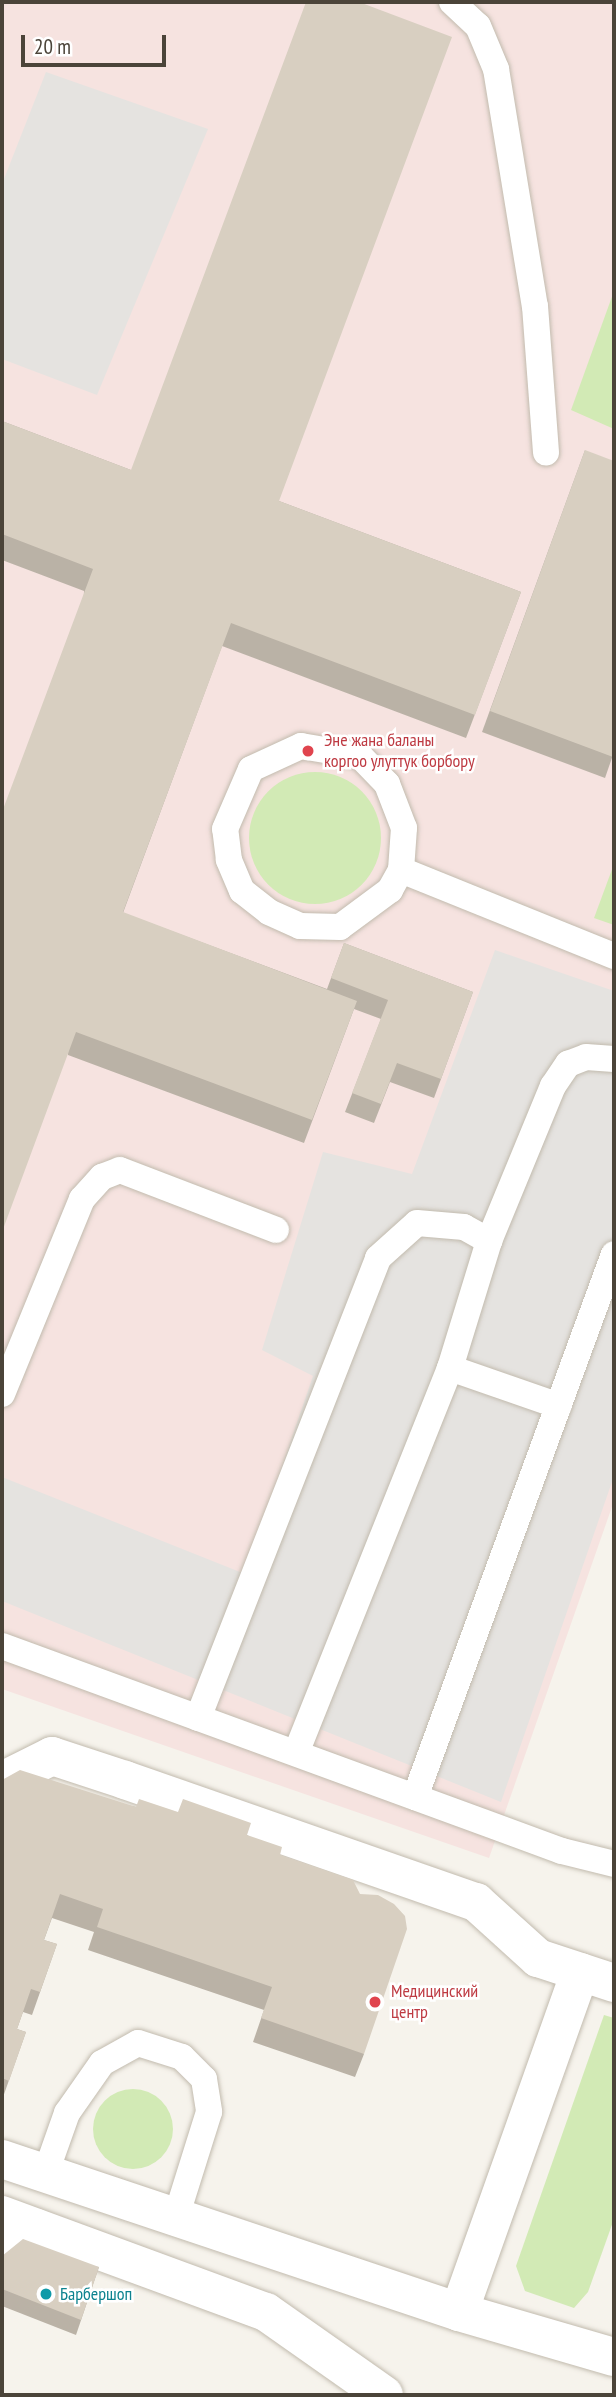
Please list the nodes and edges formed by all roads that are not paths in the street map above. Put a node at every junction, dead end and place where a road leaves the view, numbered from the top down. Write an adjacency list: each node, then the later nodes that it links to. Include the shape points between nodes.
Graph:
1 (452, 2): 2 (lane, via 478,26 496,69 536,306)
2 (547, 453)
3 (401, 870): 3 (lane, via 390,890 340,927 300,926 269,912 242,891 229,859 225,829 251,769 301,746 360,756 387,783 404,828); 4 (lane)
4 (614, 956)
5 (614, 1059): 7 (lane, via 586,1057 568,1064 553,1086)
6 (276, 1230): 10 (lane, via 120,1170 102,1177 82,1199)
7 (489, 1241): 9 (lane); 13 (lane, via 464,1227 417,1223 378,1258)
8 (614, 1254): 11 (lane)
9 (450, 1368): 11 (lane); 14 (lane)
10 (2, 1394)
11 (559, 1406): 16 (lane)
12 (2, 1646): 13 (lane)
13 (198, 1718): 14 (lane)
14 (296, 1753): 16 (lane)
15 (2, 1781): 18 (street, via 52,1756 125,1780 476,1902 538,1958)
16 (415, 1797): 17 (lane, via 562,1851)
17 (614, 1864)
18 (597, 1978): 24 (street)
19 (2, 2159): 20 (street)
20 (45, 2175): 21 (street); 21 (lane, via 67,2113 102,2063 138,2043 183,2057 204,2079 209,2112)
21 (176, 2217): 24 (street)
22 (19, 2222): 23 (street); 26 (street, via 266,2312)
23 (2, 2249)
24 (459, 2312): 25 (street)
25 (614, 2357)
26 (384, 2395)

